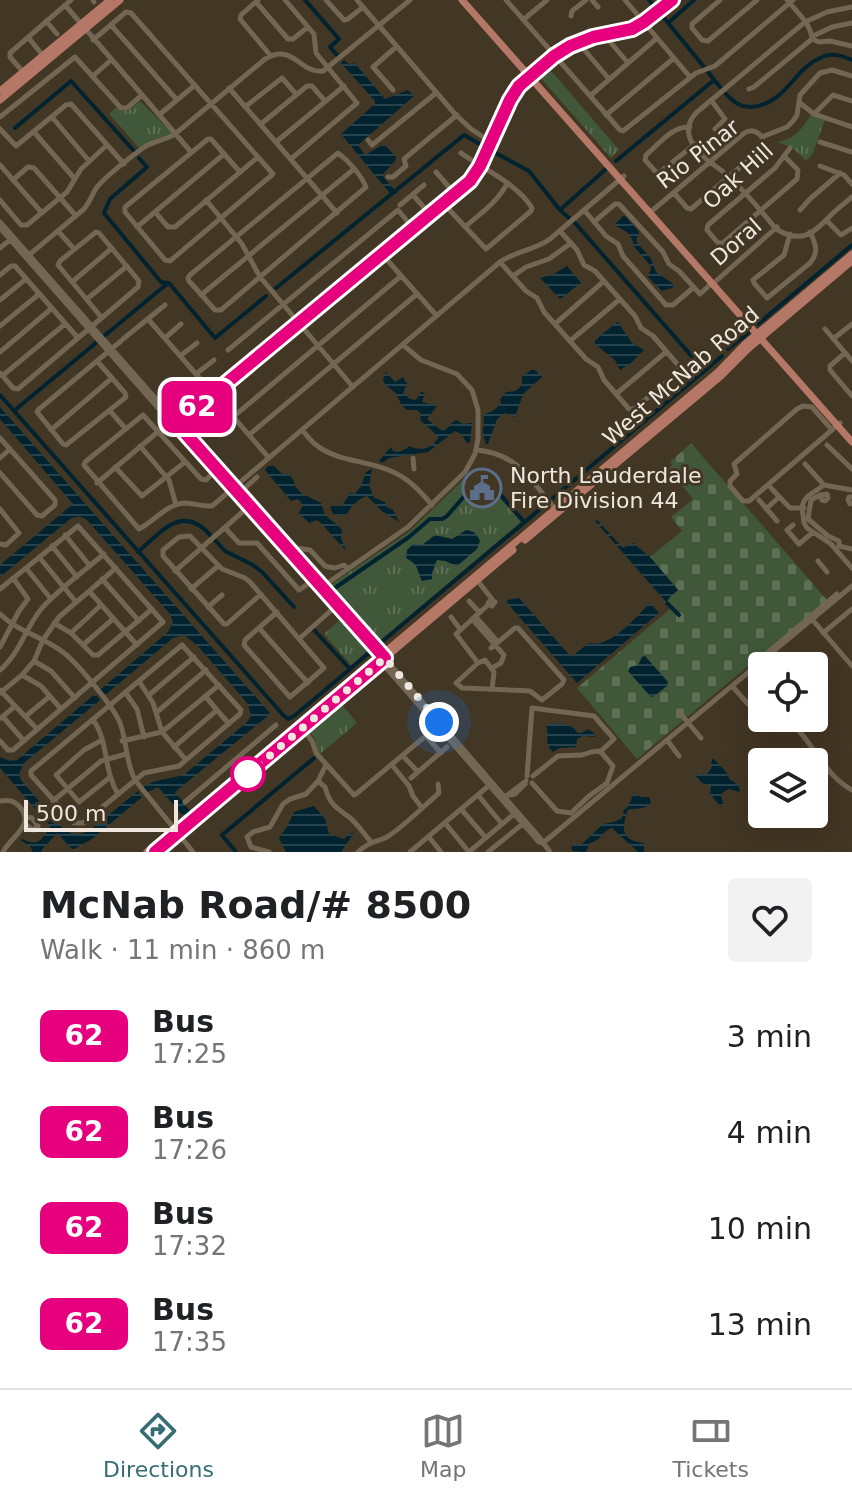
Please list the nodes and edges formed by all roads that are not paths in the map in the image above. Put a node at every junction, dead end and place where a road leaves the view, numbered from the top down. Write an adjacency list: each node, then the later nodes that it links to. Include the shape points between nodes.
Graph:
1 (71, 0): 20 (street)
2 (110, 0): 32 (main road)
3 (120, 0): 32 (main road)
4 (285, 0): 33 (street)
5 (326, 0): 21 (street, via 344,20)
6 (357, 0): 21 (street)
7 (410, 0): 19 (street)
8 (465, 0): 50 (main road)
9 (507, 0): 25 (street)
10 (547, 0): 25 (street)
11 (586, 0): 24 (street)
12 (592, 0): 22 (street)
13 (625, 0): 27 (street)
14 (669, 0): 27 (street)
15 (720, 0): 16 (street, via 692,24 705,42)
16 (757, 0)
17 (257, 1): 33 (street, via 288,39); 44 (street, via 240,19)
18 (790, 1): 29 (street); 54 (street, via 715,66)
19 (400, 3): 31 (street)
20 (65, 5): 26 (street); 32 (street)
21 (363, 7): 31 (street)
22 (598, 7)
23 (852, 8): 29 (street)
24 (571, 16)
25 (523, 20): 45 (street)
26 (46, 21): 35 (street); 36 (street)
27 (643, 21): 34 (street); 37 (street)
28 (852, 23): 38 (street)
29 (806, 24): 38 (street); 56 (street)
30 (111, 25): 39 (street); 57 (street, via 130,12); 67 (street)
31 (378, 26): 42 (street); 49 (street)
32 (82, 27): 39 (street); 51 (main road)
33 (308, 27): 49 (street, via 316,53)
34 (610, 32): 40 (street); 48 (street, via 611,43)
35 (57, 34)
36 (28, 37): 43 (street); 51 (street, via 10,55)
37 (657, 38): 46 (street); 48 (street)
38 (812, 38): 41 (street); 56 (street, via 754,87 749,89)
39 (93, 40): 47 (street)
40 (577, 41): 45 (street); 55 (street)
41 (852, 46)
42 (396, 47): 60 (street, via 373,67); 62 (street)
43 (40, 52)
44 (270, 55): 49 (street, via 290,56 317,72); 59 (street)
45 (553, 55): 50 (street); 65 (street)
46 (674, 58): 54 (street); 77 (street)
47 (111, 60): 52 (street); 64 (street)
48 (628, 63): 55 (street)
49 (328, 68): 58 (street)
50 (530, 74): 89 (street, via 513,88); 116 (main road)
51 (25, 75): 61 (main road); 66 (main road)
52 (93, 76): 64 (street, via 124,108); 78 (street, via 75,57)
53 (852, 76): 72 (street, via 832,70 820,73)
54 (690, 77): 77 (street, via 623,131)
55 (609, 79): 65 (street)
56 (741, 79): 69 (street)
57 (195, 85): 67 (street); 71 (street)
58 (344, 86): 68 (street); 101 (street, via 357,103)
59 (229, 88): 71 (street); 73 (street)
60 (393, 90)
61 (0, 91)
62 (436, 93): 76 (street); 88 (street, via 372,145)
63 (296, 94): 68 (street, via 310,85); 73 (street, via 282,78); 80 (street)
64 (142, 95): 75 (street)
65 (590, 96): 77 (street)
66 (0, 100)
67 (177, 100): 75 (street)
68 (325, 101): 90 (street)
69 (712, 101): 81 (street); 84 (street, via 725,119)
70 (852, 101): 74 (street, via 833,95)
71 (211, 103): 86 (street); 99 (street)
72 (799, 103): 74 (street); 87 (street, via 787,127)
73 (245, 107): 80 (street)
74 (814, 114): 82 (street)
75 (159, 115): 86 (street)
76 (457, 115): 89 (street); 114 (street)
77 (606, 115)
78 (0, 117)
79 (52, 117): 85 (street); 92 (street, via 71,104); 103 (street)
80 (261, 124): 90 (street)
81 (690, 127): 93 (street); 93 (street, via 679,127 645,158 659,173)
82 (852, 127)
83 (0, 129): 85 (street, via 16,146)
84 (715, 129)
85 (34, 132): 115 (street)
86 (175, 134): 95 (street); 104 (street, via 145,147)
87 (762, 137): 102 (street, Rio Pinar, via 748,131); 112 (street, via 759,151)
88 (368, 140)
89 (490, 141): 106 (street)
90 (276, 142): 101 (street)
91 (820, 142): 96 (street)
92 (107, 145): 103 (street); 104 (street)
93 (694, 145): 102 (street)
94 (790, 148): 100 (street, Oak Hill)
95 (191, 152): 98 (street, via 211,139); 145 (street, via 124,210)
96 (852, 152)
97 (461, 153): 106 (street)
98 (224, 154): 109 (street); 136 (street)
99 (258, 157): 109 (street); 141 (street, via 273,174)
100 (785, 157): 121 (street, Oak Hill); 133 (street, via 798,170 797,179)
101 (291, 159): 113 (street)
102 (712, 160): 112 (street); 123 (street, Rio Pinar)
103 (89, 161): 115 (street)
104 (124, 164): 140 (street)
105 (0, 165): 117 (street)
106 (478, 166): 118 (street); 122 (street)
107 (820, 166): 111 (street)
108 (354, 169): 113 (street, via 338,153); 124 (street); 139 (street, via 366,187)
109 (240, 172): 129 (street)
110 (436, 172): 122 (street)
111 (840, 173): 119 (street); 134 (street)
112 (730, 176): 121 (street); 123 (street, via 691,209)
113 (307, 177): 124 (street); 155 (street)
114 (388, 177)
115 (74, 178): 127 (street)
116 (622, 178): 132 (street); 135 (main road)
117 (13, 180): 127 (street, via 34,168); 138 (street)
118 (507, 184): 147 (street); 147 (street, via 531,211 486,249)
119 (852, 184)
120 (424, 185): 125 (street)
121 (746, 192): 133 (street); 133 (street, Oak Hill, via 708,225 712,236 721,244)
122 (454, 193): 130 (street)
123 (674, 193): 135 (street, Rio Pinar)
124 (322, 195): 139 (street); 165 (street)
125 (413, 195): 131 (street); 137 (street)
126 (852, 195): 142 (street)
127 (60, 198): 138 (street); 140 (street)
128 (0, 200): 138 (street, via 24,226)
129 (206, 200): 136 (street, via 171,228); 141 (street)
130 (442, 202): 137 (street); 146 (street); 147 (street)
131 (399, 207): 146 (street); 186 (street)
132 (584, 210): 143 (street); 151 (street)
133 (762, 210): 148 (street)
134 (800, 210)
135 (651, 211): 176 (main road); 176 (main road)
136 (155, 212): 145 (street)
137 (428, 212): 146 (street)
138 (42, 213)
139 (337, 213): 172 (street)
140 (76, 216): 150 (street)
141 (221, 219): 145 (street, via 168,261); 155 (street)
142 (826, 220): 149 (street, via 841,235); 153 (street)
143 (594, 222): 177 (street, via 619,204); 177 (street, via 666,305)
144 (0, 225): 156 (street)
145 (137, 227)
146 (412, 227): 152 (street); 158 (street)
147 (465, 227)
148 (777, 228): 154 (street); 176 (street, Doral)
149 (852, 228)
150 (58, 231): 161 (street); 164 (street)
151 (560, 231): 157 (street); 166 (street)
152 (404, 232): 158 (street); 162 (street)
153 (810, 233): 154 (street); 154 (street, via 815,257 767,298 753,280 784,255)
154 (790, 234)
155 (235, 236): 165 (street); 181 (street, via 188,278)
156 (11, 238): 159 (street); 164 (street)
157 (571, 243): 171 (street); 174 (street, via 584,265)
158 (394, 244): 162 (street)
159 (0, 248)
160 (112, 248): 161 (street, via 96,232); 168 (street); 175 (street)
161 (74, 249): 175 (street, via 58,265)
162 (382, 253): 170 (street); 191 (street)
163 (852, 254): 199 (main road, West McNab Road)
164 (27, 256): 197 (street)
165 (247, 256): 172 (street); 181 (street)
166 (500, 262): 171 (street); 188 (street)
167 (852, 262): 178 (street); 199 (main road, West McNab Road)
168 (127, 266): 182 (street); 189 (street, via 140,285)
169 (0, 275): 173 (street, via 13,266)
170 (401, 276): 180 (street); 206 (street)
171 (513, 276): 194 (street)
172 (260, 277): 181 (street, via 218,311); 186 (street)
173 (26, 279): 179 (street); 184 (street)
174 (604, 281): 183 (street); 194 (street)
175 (72, 282): 182 (street)
176 (714, 282): 177 (street, via 700,294); 199 (main road); 199 (main road)
177 (694, 287)
178 (820, 292)
179 (39, 294): 187 (street); 196 (street)
180 (417, 294): 188 (street); 216 (street)
181 (201, 295)
182 (87, 299): 189 (street)
183 (620, 299): 203 (street); 210 (street)
184 (0, 300)
185 (165, 305): 190 (street)
186 (283, 305): 191 (street); 208 (street)
187 (52, 308): 192 (street); 209 (street)
188 (437, 316): 205 (street)
189 (102, 318): 197 (street)
190 (148, 319): 201 (street); 207 (street)
191 (298, 322): 206 (street); 221 (street)
192 (65, 324): 200 (street); 217 (street)
193 (181, 324): 201 (street)
194 (555, 324): 203 (street)
195 (852, 324): 202 (street)
196 (0, 326)
197 (90, 328): 200 (street); 207 (street)
198 (825, 329): 202 (street)
199 (760, 335): 227 (main road); 265 (main road, West McNab Road); 277 (main road, West McNab Road, via 721,376)
200 (78, 338): 217 (street, via 16,389)
201 (165, 338): 212 (street)
202 (833, 339): 211 (street)
203 (570, 341): 222 (street, via 598,367)
204 (197, 343): 212 (street)
205 (403, 345): 220 (street); 239 (street, via 469,385 478,407)
206 (318, 346): 216 (street); 225 (street)
207 (110, 350): 214 (street); 226 (street)
208 (228, 350)
209 (0, 352)
210 (666, 352): 222 (street); 222 (street, via 680,370 632,410)
211 (845, 353): 215 (street); 223 (street, via 830,370)
212 (180, 356): 218 (street)
213 (214, 360): 218 (street)
214 (97, 361): 219 (street); 229 (street, via 37,412)
215 (852, 361)
216 (333, 365): 220 (street); 232 (street)
217 (1, 374)
218 (196, 374): 221 (street)
219 (112, 378): 224 (street, via 126,397); 229 (street)
220 (353, 387): 230 (street)
221 (213, 393): 225 (street); 226 (street)
222 (616, 394)
223 (852, 396)
224 (110, 411): 228 (street); 229 (street, via 66,445)
225 (233, 417): 232 (street)
226 (176, 424): 248 (street)
227 (836, 426): 227 (street, via 749,501 730,486 737,474 734,464 797,409 812,407); 233 (main road); 235 (main road)
228 (125, 428): 231 (street, via 143,415); 252 (street, via 85,462)
229 (51, 430)
230 (302, 430): 241 (street); 261 (street, via 331,454 395,473)
231 (159, 431): 237 (street); 243 (street)
232 (249, 435): 241 (street)
233 (852, 436)
234 (0, 438): 238 (street)
235 (852, 442)
236 (827, 445): 247 (street)
237 (140, 446): 245 (street); 250 (street)
238 (10, 449): 240 (street); 249 (street, via 56,502 39,516)
239 (477, 450): 261 (street, via 471,465); 265 (street, via 514,462)
240 (0, 458)
241 (269, 458): 255 (street)
242 (413, 458): 246 (street)
243 (185, 461): 248 (street, via 203,480); 250 (street)
244 (805, 464): 253 (street)
245 (115, 467): 250 (street, via 142,496); 252 (street)
246 (414, 469)
247 (852, 469)
248 (216, 471): 255 (street)
249 (0, 473)
250 (167, 477): 260 (street)
251 (257, 477): 282 (street, via 245,490 298,550 310,550 325,566)
252 (97, 483): 260 (street, via 139,529)
253 (824, 485): 257 (street); 263 (street, via 804,501)
254 (771, 488): 258 (street)
255 (232, 489): 260 (street, via 209,507); 262 (street)
256 (820, 495): 263 (street)
257 (851, 496)
258 (779, 497): 263 (street, via 790,508); 266 (street)
259 (759, 500): 266 (street)
260 (176, 505)
261 (432, 505): 282 (street)
262 (248, 507): 269 (street); 294 (street); 299 (street)
263 (806, 508): 270 (street, via 804,523); 276 (street, via 811,522 839,546)
264 (0, 509): 273 (street, via 19,533)
265 (555, 509): 272 (main road, West McNab Road)
266 (766, 509): 267 (street)
267 (777, 521)
268 (793, 525): 270 (street, via 787,530 799,544)
269 (225, 528): 275 (street); 294 (street, via 239,543 257,543 299,590)
270 (813, 532): 280 (street)
271 (65, 535): 274 (street); 278 (street, via 78,526); 284 (street)
272 (524, 535): 277 (main road); 293 (main road, West McNab Road)
273 (1, 545)
274 (52, 546): 279 (street); 290 (street)
275 (202, 548): 285 (street); 288 (street); 288 (street, via 190,536 179,537 163,550)
276 (851, 549): 280 (street)
277 (509, 553): 293 (main road, West McNab Road)
278 (104, 554): 284 (street); 287 (street)
279 (39, 557): 286 (street); 296 (street)
280 (842, 557): 283 (street)
281 (818, 561): 289 (street)
282 (349, 565): 299 (street)
283 (851, 565)
284 (90, 566): 290 (street)
285 (218, 566): 298 (street); 301 (street, via 245,578)
286 (26, 568): 291 (street); 303 (street)
287 (116, 568): 292 (street); 309 (street)
288 (175, 571): 298 (street)
289 (827, 572)
290 (77, 577): 296 (street)
291 (13, 578): 297 (street); 319 (street, via 28,597)
292 (102, 579): 300 (street); 317 (street)
293 (475, 579): 313 (street, via 490,601); 333 (main road, West McNab Road)
294 (311, 582): 299 (street)
295 (852, 584): 316 (street)
296 (65, 588): 303 (street); 305 (street)
297 (0, 589)
298 (191, 589): 307 (street)
299 (320, 589): 308 (street)
300 (89, 591): 305 (street); 306 (street)
301 (261, 594): 307 (street, via 227,624); 311 (street)
302 (222, 595): 307 (street)
303 (51, 599): 325 (street)
304 (469, 601): 313 (street)
305 (76, 602): 318 (street)
306 (101, 605): 315 (street); 323 (street)
307 (208, 607)
308 (336, 607): 326 (street); 333 (street)
309 (152, 609): 317 (street); 330 (street, via 163,622)
310 (852, 609): 324 (street)
311 (277, 612): 320 (street); 326 (street)
312 (0, 616): 319 (street)
313 (476, 616): 321 (street); 331 (street)
314 (451, 617): 321 (street)
315 (113, 619): 322 (street); 329 (street)
316 (811, 619): 324 (street); 345 (street)
317 (139, 621): 322 (street)
318 (54, 623): 323 (street); 327 (street)
319 (12, 625): 325 (street); 328 (street)
320 (259, 628): 342 (street); 342 (street, via 243,643 290,697)
321 (460, 629): 335 (street, via 456,636)
322 (125, 632): 329 (street, via 95,656); 330 (street)
323 (71, 633): 329 (street)
324 (823, 633): 336 (street)
325 (26, 634): 327 (street); 338 (street)
326 (300, 638): 342 (street, via 324,668)
327 (42, 642): 334 (street); 343 (street, via 68,656)
328 (1, 643)
329 (84, 644)
330 (137, 645): 343 (street)
331 (495, 645): 337 (street, via 504,655); 346 (street, via 518,628 564,680 544,700 532,691)
332 (194, 657): 339 (street); 341 (street, via 182,645); 349 (street)
333 (381, 658): 366 (street); 367 (main road, West McNab Road)
334 (34, 661): 340 (street); 352 (street)
335 (478, 663): 337 (street, via 485,660); 346 (street, via 457,685)
336 (852, 666)
337 (492, 668): 346 (street)
338 (0, 670)
339 (206, 670): 344 (street); 358 (street)
340 (22, 675): 347 (street); 350 (street)
341 (139, 681): 348 (street); 349 (street)
342 (308, 683)
343 (90, 684): 352 (street); 355 (street)
344 (219, 685): 351 (street); 364 (street, via 241,712)
345 (732, 686): 353 (street); 363 (street)
346 (492, 689)
347 (1, 692): 354 (street)
348 (125, 692): 355 (street); 373 (street, via 137,709)
349 (149, 695): 358 (street)
350 (50, 696): 356 (street); 360 (street)
351 (205, 696): 357 (street); 369 (street)
352 (75, 698): 356 (street)
353 (748, 704)
354 (15, 706): 360 (street); 361 (street)
355 (109, 706): 362 (street); 376 (street, via 120,722)
356 (61, 709): 368 (street)
357 (217, 710): 364 (street); 381 (street)
358 (157, 712): 369 (street)
359 (679, 712): 363 (street)
360 (26, 716): 368 (street)
361 (1, 718): 379 (street)
362 (93, 720): 375 (street); 407 (street, via 31,773)
363 (688, 723): 374 (street); 377 (street)
364 (229, 724): 389 (street)
365 (276, 725): 370 (street)
366 (439, 725): 372 (street); 399 (street)
367 (300, 726): 380 (main road, West McNab Road); 390 (street)
368 (37, 729): 379 (street)
369 (162, 732): 373 (street); 381 (street)
370 (268, 732): 380 (street); 403 (street)
371 (799, 732): 401 (street, via 834,778)
372 (426, 736): 384 (street); 386 (street)
373 (144, 737): 376 (street)
374 (701, 738)
375 (102, 740): 388 (street); 400 (street, via 56,775)
376 (123, 740): 385 (street)
377 (667, 740): 387 (street); 421 (street)
378 (0, 741): 379 (street, via 10,751)
379 (24, 741)
380 (279, 744): 409 (main road, West McNab Road); 413 (main road, West McNab Road)
381 (174, 747): 389 (street)
382 (447, 747): 384 (street)
383 (600, 752): 395 (street, via 559,756); 395 (street, via 613,766 607,783 571,813 557,811); 395 (street, via 614,739 592,714 532,708)
384 (441, 753): 392 (street)
385 (125, 754): 388 (street); 396 (street)
386 (403, 756): 391 (street); 392 (street)
387 (679, 756)
388 (105, 759): 393 (street); 400 (street)
389 (186, 760): 396 (street)
390 (326, 765): 391 (street, via 354,795); 397 (street)
391 (392, 765): 410 (street)
392 (418, 772): 394 (street)
393 (109, 778): 400 (street, via 79,802); 402 (street)
394 (411, 778)
395 (529, 780): 405 (street); 405 (street)
396 (134, 781): 402 (street); 417 (street)
397 (318, 781): 420 (street, via 334,807); 426 (street, via 306,794 283,804 270,827 247,837 251,847)
398 (438, 784): 410 (street, via 439,793)
399 (491, 784): 404 (street); 405 (street); 412 (street)
400 (67, 789): 407 (street)
401 (852, 790)
402 (118, 794): 407 (street, via 77,824)
403 (193, 795): 408 (street); 409 (street)
404 (478, 795): 411 (street); 416 (street)
405 (507, 797): 414 (street)
406 (0, 801): 422 (street, via 14,802 25,821)
407 (53, 801)
408 (185, 802)
409 (201, 806): 413 (main road, West McNab Road)
410 (422, 808): 420 (street, via 386,837)
411 (461, 809): 415 (street); 419 (street)
412 (514, 814): 414 (street); 416 (street)
413 (191, 818): 417 (main road, West McNab Road)
414 (524, 822): 421 (street); 431 (street)
415 (445, 823): 418 (street); 430 (street)
416 (502, 824): 419 (street)
417 (175, 831): 423 (main road, West McNab Road); 424 (main road, West McNab Road); 425 (street)
418 (429, 837): 428 (street); 429 (street)
419 (486, 838): 430 (street)
420 (371, 842): 427 (street)
421 (546, 848)
422 (3, 852)
423 (147, 852)
424 (155, 852)
425 (193, 852)
426 (269, 852)
427 (358, 852)
428 (411, 852)
429 (441, 852)
430 (469, 852)
431 (488, 852)

